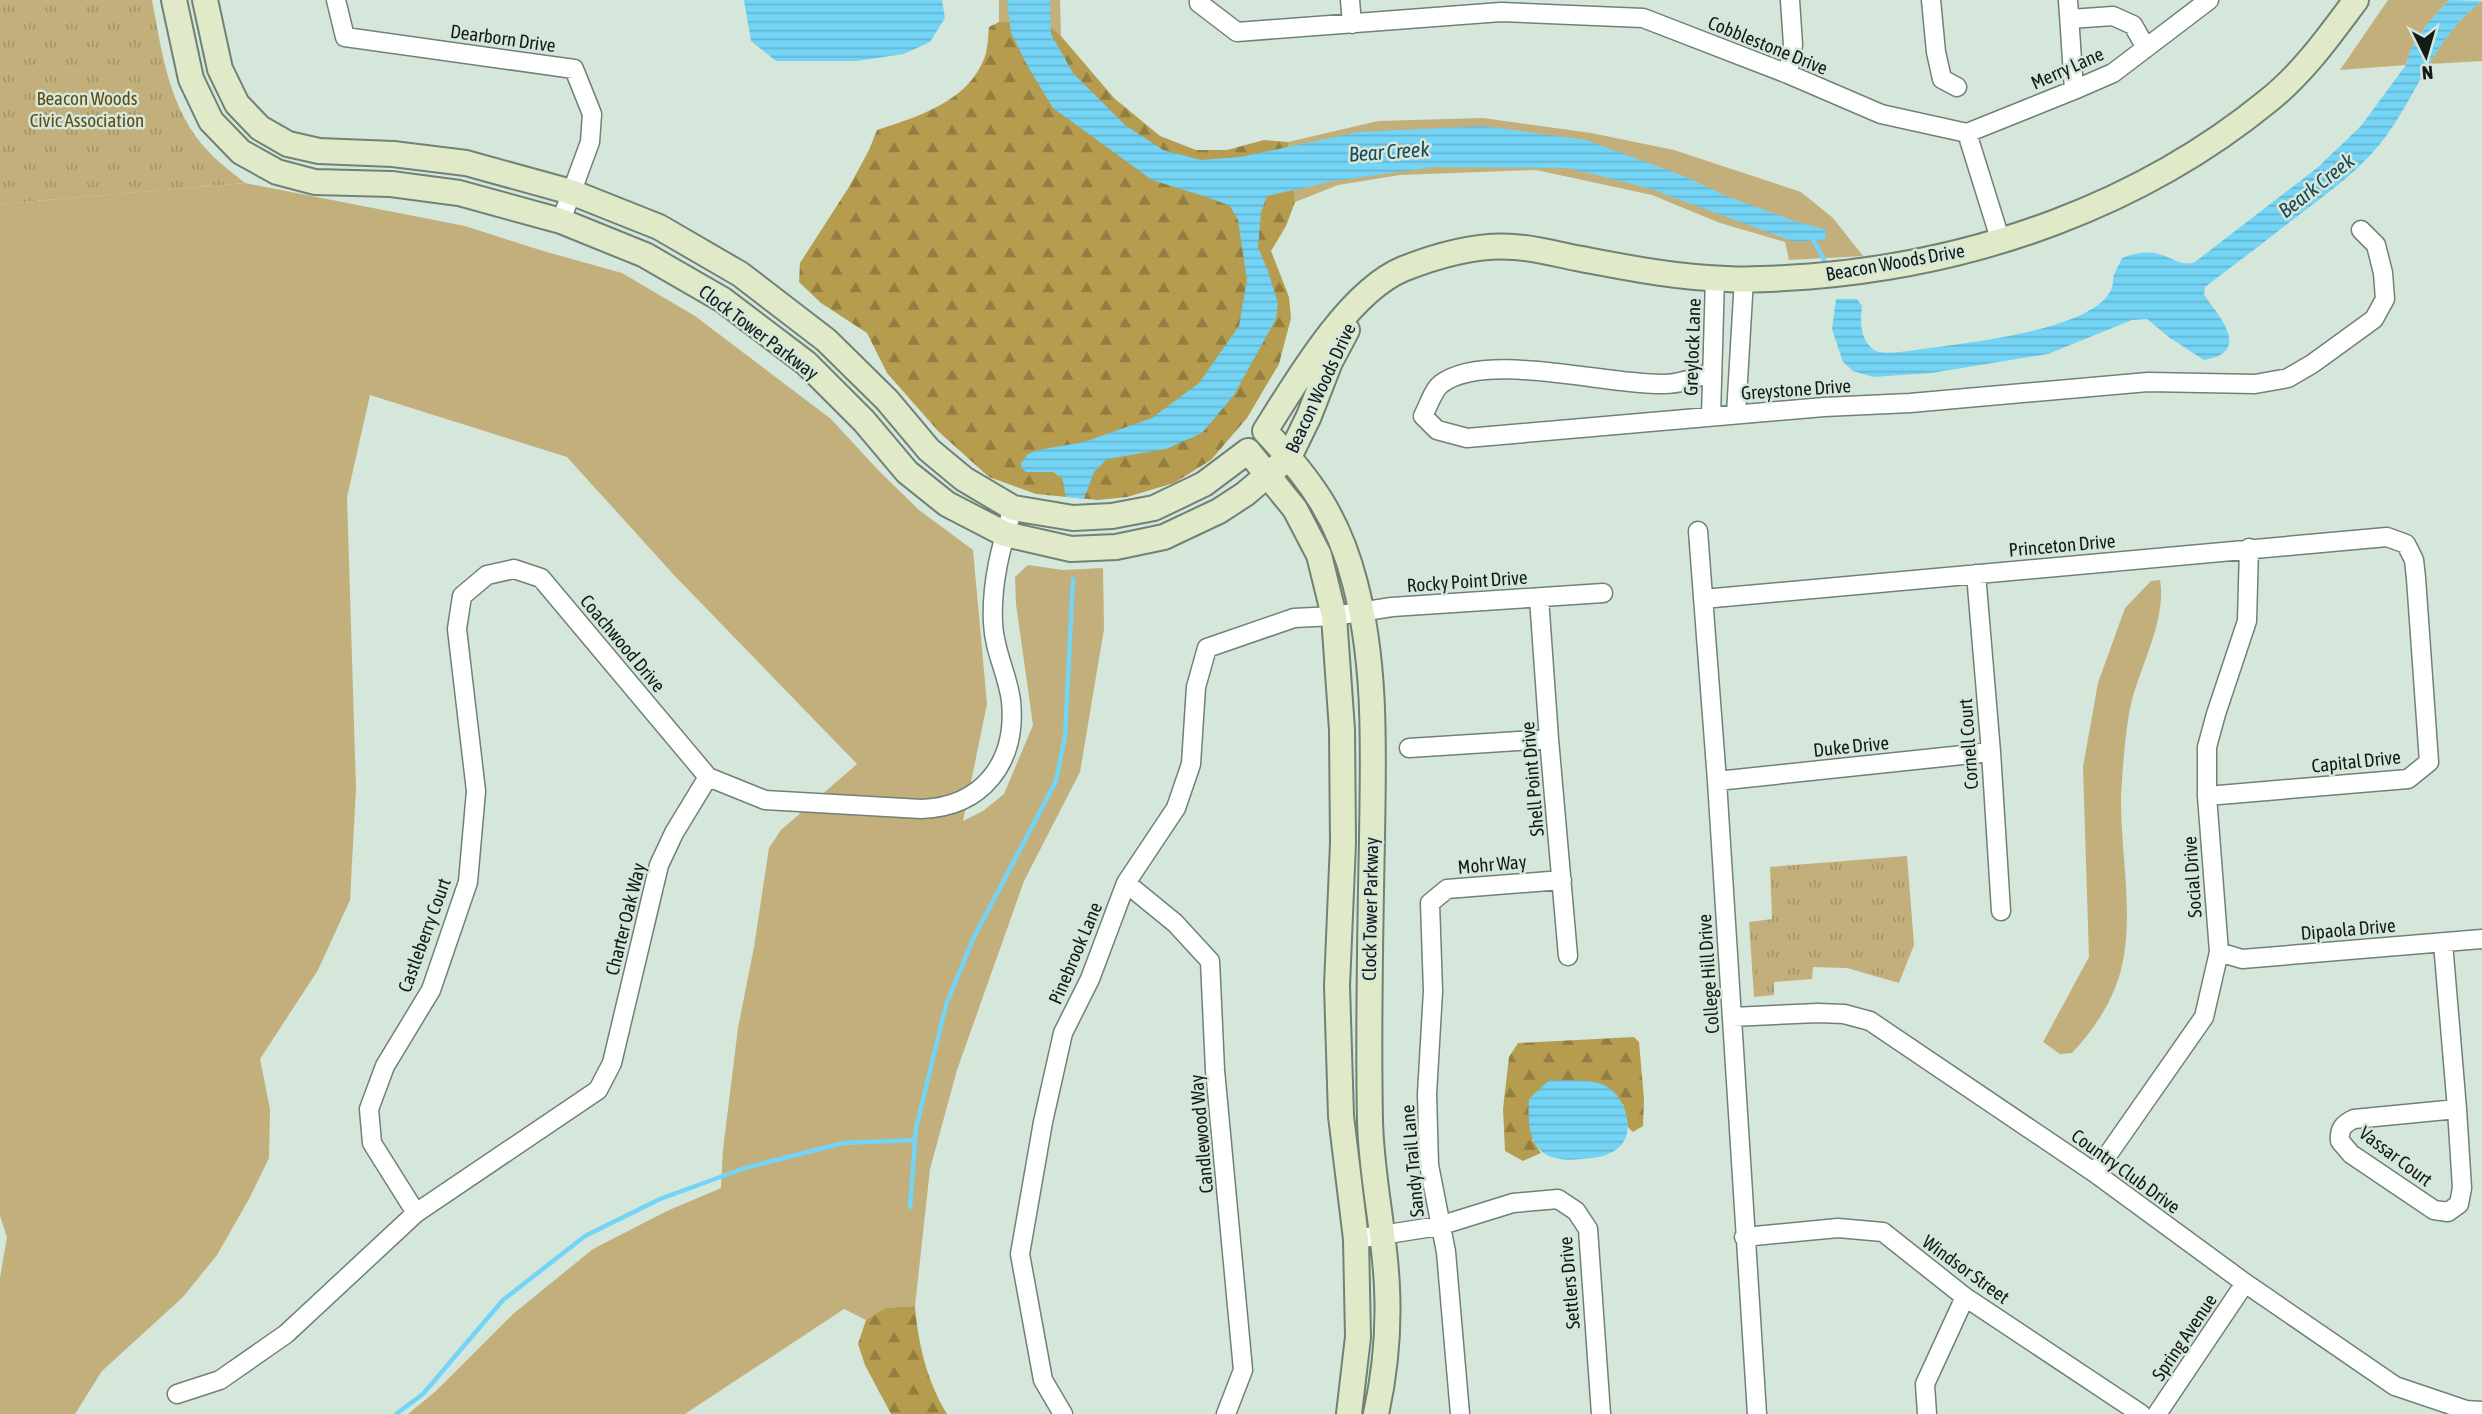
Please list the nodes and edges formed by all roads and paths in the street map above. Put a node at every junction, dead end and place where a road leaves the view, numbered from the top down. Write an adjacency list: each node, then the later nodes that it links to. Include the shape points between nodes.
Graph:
1 (174, 0): 21 (street, Clock Tower Parkway, via 191,79 211,121 241,152 277,172 315,181 459,193)
2 (205, 0): 20 (street, Clock Tower Parkway, via 220,69 237,104 260,128 288,144 320,151 466,163)
3 (336, 0): 20 (street, Dearborn Drive, via 345,37 574,69 592,114 590,142)
4 (1199, 0): 14 (street, Cobblestone Drive, via 1237,32)
5 (1350, 0): 14 (street)
6 (1790, 0): 16 (street, via 1793,45)
7 (1931, 0): 17 (street, via 1942,79)
8 (2068, 0): 13 (street)
9 (2208, 0): 15 (street, Merry Lane)
10 (2356, 0): 23 (street, Beacon Woods Drive, via 2323,45 2272,99 2216,140 2077,214)
11 (1500, 6): 12 (street, Cobblestone Drive); 14 (street, Cobblestone Drive)
12 (1645, 9): 16 (street, Cobblestone Drive)
13 (2070, 19): 15 (street, via 2113,16 2133,25); 18 (street)
14 (1352, 24)
15 (2147, 48): 18 (street, Merry Lane, via 2113,73)
16 (1788, 74): 19 (street, Cobblestone Drive, via 1881,114)
17 (1957, 87)
18 (2074, 90): 19 (street, Merry Lane)
19 (1966, 133): 23 (street)
20 (570, 192): 21 (street, Dearborn Drive); 24 (street, Clock Tower Parkway, via 659,227)
21 (561, 221): 28 (street, Clock Tower Parkway, via 645,254)
22 (2361, 230): 30 (street, Greystone Drive, via 2376,245 2385,299 2374,319 2288,378 2255,384 2148,382)
23 (2001, 242): 26 (street, Beacon Woods Drive, via 1864,272)
24 (740, 274): 28 (street); 36 (street, Clock Tower Parkway, via 826,340 887,400 929,450 964,479)
25 (1715, 278): 26 (street, Beacon Woods Drive); 27 (street, Beacon Woods Drive, via 1513,247 1451,252 1399,271); 29 (street, Greylock Lane)
26 (1744, 279): 30 (street)
27 (1365, 295): 32 (street, Beacon Woods Drive, via 1317,349); 34 (street, Beacon Woods Drive)
28 (723, 300): 38 (street, Clock Tower Parkway, via 806,363 907,472 947,505)
29 (1712, 372): 31 (street, Greylock Lane); 31 (street, Greystone Drive, via 1664,384 1491,369 1463,372 1439,385 1423,416 1437,430 1467,438)
30 (1736, 414): 31 (street, Greystone Drive)
31 (1711, 416)
32 (1265, 431): 33 (street, Beacon Woods Drive); 34 (street, Clock Tower Parkway)
33 (1248, 451): 35 (street, Clock Tower Parkway); 36 (street, Clock Tower Parkway, via 1204,484 1154,508 1073,518)
34 (1289, 457): 35 (street, Beacon Woods Drive); 46 (street, Clock Tower Parkway, via 1327,508 1345,546)
35 (1269, 475): 38 (street, Clock Tower Parkway, via 1219,510 1164,537 1116,547 1071,549); 47 (street, Clock Tower Parkway, via 1295,509 1319,555)
36 (1013, 508): 38 (street)
37 (1698, 531): 45 (street, College Hill Drive)
38 (1004, 534): 51 (street, via 993,625 1012,726 998,769 977,791 950,807 921,810 765,800)
39 (2249, 548): 40 (street, Princeton Drive, via 2387,537 2406,544); 41 (street, Princeton Drive); 53 (street, Social Drive, via 2247,621 2207,747)
40 (2414, 560): 53 (street, Capital Drive, via 2429,762 2408,779)
41 (1976, 574): 45 (street, Princeton Drive); 50 (street, Cornell Court)
42 (487, 575): 51 (street, Coachwood Drive, via 514,569 541,578); 65 (street, Castleberry Court, via 462,596 457,629 477,792 468,881 431,990 384,1066 369,1109 372,1143)
43 (1603, 593): 44 (street, Rocky Point Drive)
44 (1539, 598): 46 (street, Rocky Point Drive); 48 (street, Shell Point Drive)
45 (1703, 599): 52 (street, College Hill Drive)
46 (1361, 611): 47 (street, Rocky Point Drive); 67 (street, Clock Tower Parkway, via 1373,716 1370,1125)
47 (1334, 615): 55 (street, Pinebrook Lane, via 1294,618 1207,648 1196,687 1191,764 1176,808); 69 (street, Clock Tower Parkway, via 1342,755 1337,986 1341,1116)
48 (1549, 739): 49 (street); 54 (street, Shell Point Drive)
49 (1409, 748)
50 (1991, 752): 52 (street, Duke Drive); 57 (street, Cornell Court)
51 (708, 777): 65 (street, Charter Oak Way, via 659,865 612,1063 598,1090)
52 (1717, 781): 62 (street, College Hill Drive)
53 (2207, 796): 60 (street, Social Drive)
54 (1562, 880): 56 (street, Mohr Way, via 1447,889); 61 (street, Shell Point Drive)
55 (1126, 883): 74 (street, Pinebrook Lane, via 1090,979 1062,1033 1020,1254 1043,1380); 75 (street, Candlewood Way, via 1175,923 1210,961 1243,1370)
56 (1430, 903): 66 (street, Sandy Trail Lane, via 1433,992 1427,1094 1429,1165)
57 (2000, 911)
58 (2482, 939): 59 (street, Dipaola Drive)
59 (2443, 943): 60 (street, Dipaola Drive, via 2242,959); 63 (street, Vassar Court)
60 (2219, 952): 64 (street, Social Drive, via 2204,1017)
61 (1568, 956)
62 (1732, 1017): 64 (street, Country Club Drive, via 1818,1013 1870,1021); 68 (street, College Hill Drive)
63 (2458, 1109): 63 (street, Vassar Court, via 2354,1119 2341,1128 2340,1141 2351,1154 2434,1210 2448,1212 2459,1204 2462,1188)
64 (2095, 1173): 70 (street, Country Club Drive)
65 (416, 1213): 72 (street, Charter Oak Way, via 286,1334 220,1380)
66 (1439, 1226): 67 (street, Settlers Drive); 78 (street, Sandy Trail Lane, via 1446,1252); 79 (street, Settlers Drive, via 1513,1203 1558,1199 1576,1211 1588,1229)
67 (1382, 1234): 69 (street, Settlers Drive); 77 (street, Clock Tower Parkway, via 1386,1352)
68 (1744, 1237): 71 (street, Windsor Street, via 1838,1228 1882,1232); 80 (street, College Hill Drive)
69 (1356, 1239): 76 (street, Clock Tower Parkway, via 1358,1337)
70 (2245, 1283): 73 (street, Country Club Drive, via 2395,1386); 83 (street, Spring Avenue)
71 (1965, 1297): 81 (street, via 1925,1384); 82 (street, Windsor Street)
72 (177, 1394)
73 (2482, 1411)
74 (1063, 1414)
75 (1226, 1414)
76 (1349, 1414)
77 (1376, 1414)
78 (1460, 1414)
79 (1601, 1414)
80 (1757, 1414)
81 (1927, 1414)
82 (2141, 1414)
83 (2157, 1414)

